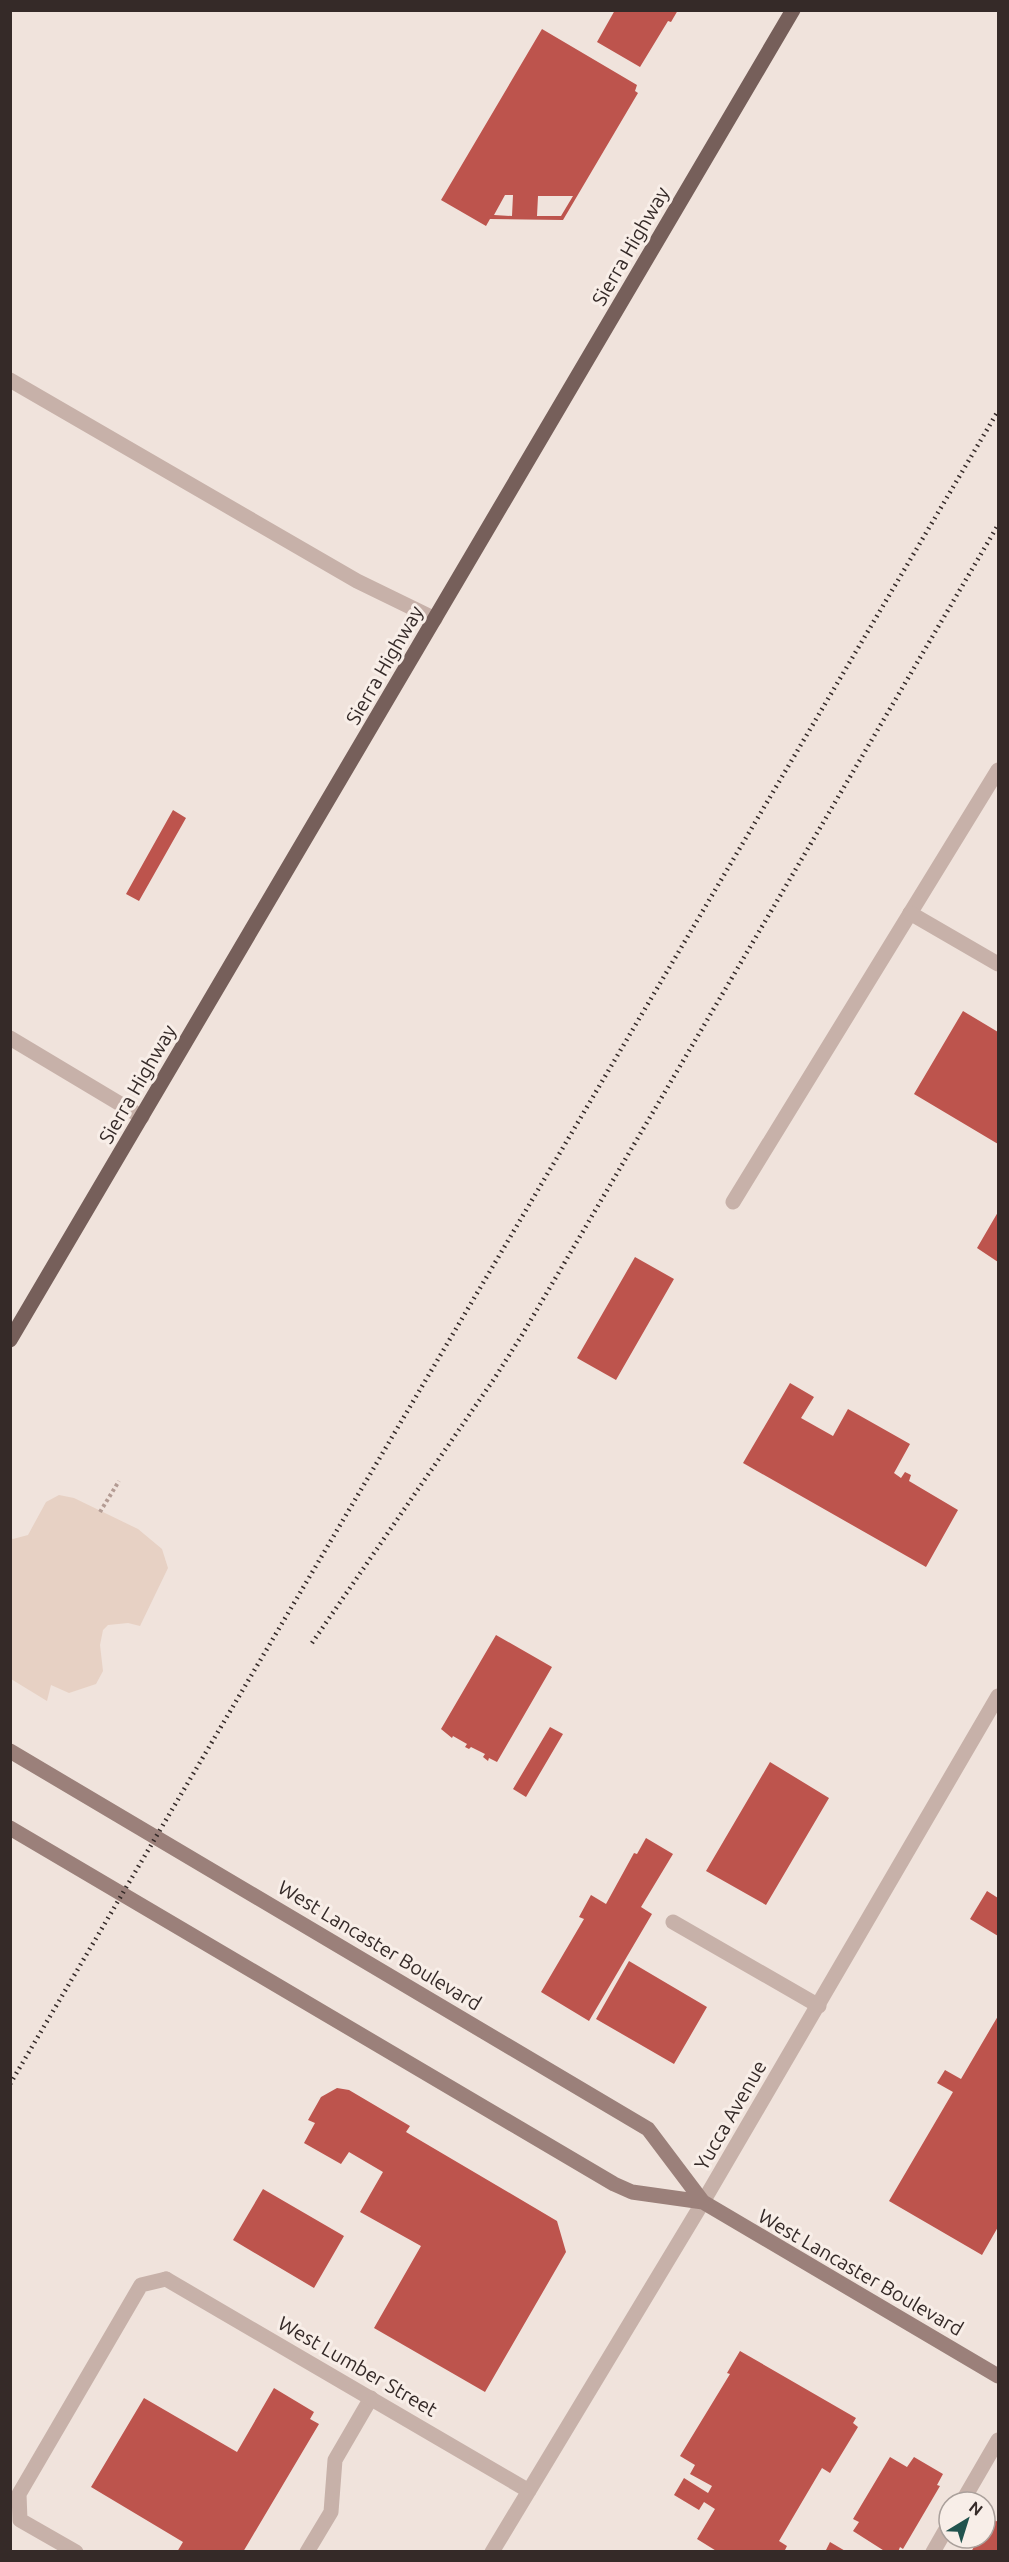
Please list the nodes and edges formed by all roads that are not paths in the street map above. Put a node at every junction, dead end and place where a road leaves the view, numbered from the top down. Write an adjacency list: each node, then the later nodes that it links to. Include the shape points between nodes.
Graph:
1 (792, 10): 3 (main road, Sierra Highway)
2 (10, 380): 3 (street, via 357,581)
3 (435, 619): 8 (main road, Sierra Highway)
4 (999, 770): 5 (street)
5 (910, 913): 6 (street); 9 (street)
6 (999, 964)
7 (10, 1038): 8 (street)
8 (142, 1117): 10 (main road, Sierra Highway)
9 (733, 1202)
10 (10, 1340)
11 (999, 1696): 15 (street, Yucca Avenue)
12 (10, 1751): 16 (street, West Lancaster Boulevard, via 648,2129)
13 (10, 1828): 16 (street, West Lancaster Boulevard, via 614,2184 632,2192)
14 (673, 1922): 15 (street)
15 (819, 2006): 16 (street, Yucca Avenue)
16 (703, 2202): 17 (street, West Lancaster Boulevard); 21 (street, Yucca Avenue)
17 (999, 2376)
18 (371, 2398): 21 (street, West Lumber Street); 22 (street, West Lumber Street, via 166,2279 141,2285 19,2494 20,2520); 23 (street, via 335,2460 331,2512)
19 (999, 2440): 20 (street)
20 (969, 2490)
21 (529, 2491): 24 (street, Yucca Avenue)
22 (76, 2552)
23 (307, 2552)
24 (492, 2552)

